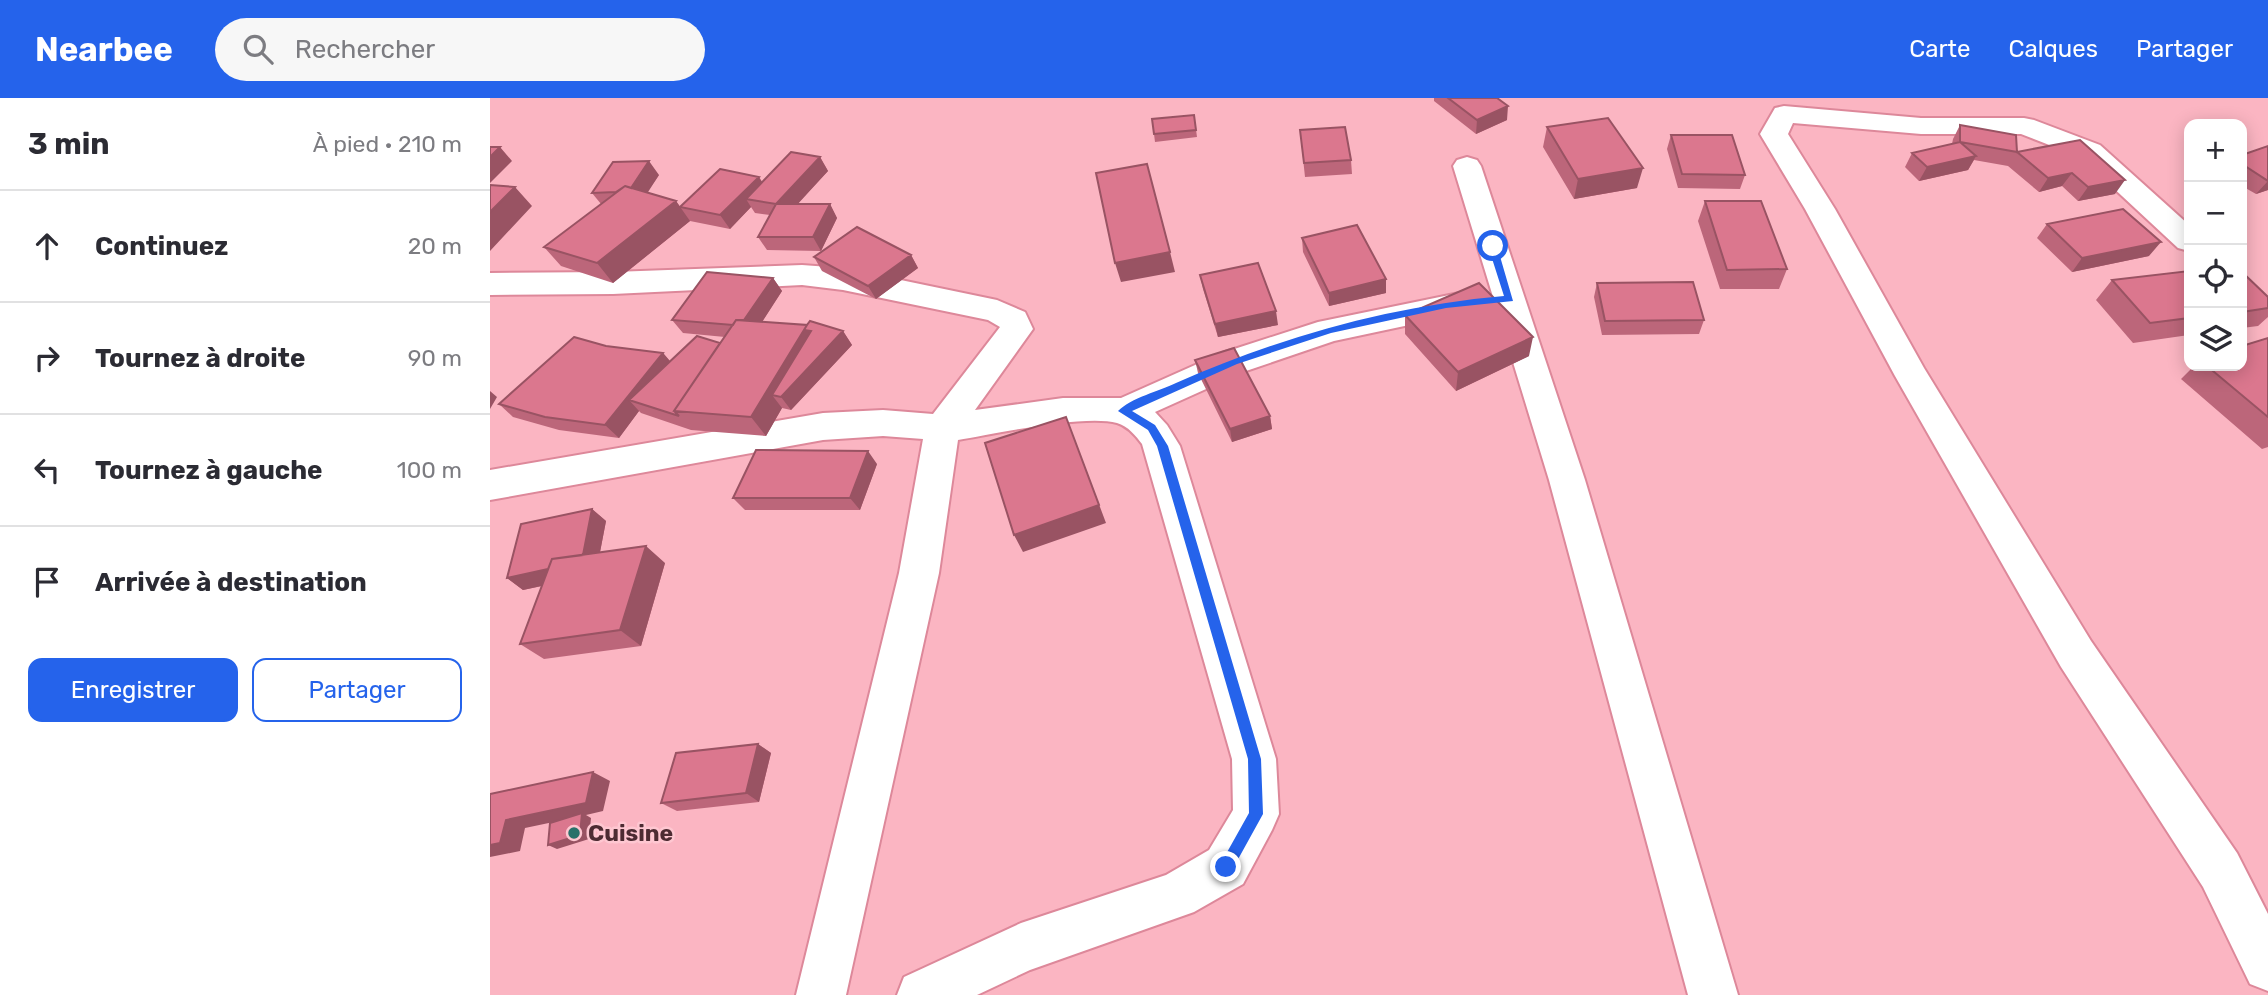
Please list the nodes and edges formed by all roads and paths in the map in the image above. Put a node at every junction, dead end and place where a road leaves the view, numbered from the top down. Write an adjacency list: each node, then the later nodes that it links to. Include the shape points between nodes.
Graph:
1 (1467, 166): 4 (street)
2 (2184, 236): 8 (street, via 2090,151 2024,126 1921,127 1784,114 1774,134 2076,654 2220,870)
3 (490, 284): 6 (street, via 803,275 984,308 1014,320 1017,329)
4 (1509, 299): 5 (street, via 1446,304 1330,330 1234,362); 11 (street, via 1567,480)
5 (1124, 411): 6 (street, via 1095,408); 10 (street, via 1152,428 1162,446 1254,759 1256,814 1226,867 1177,895 1021,948)
6 (942, 429): 7 (street, via 871,422); 9 (street, via 919,573)
7 (490, 485)
8 (2268, 966)
9 (821, 995)
10 (922, 995)
11 (1713, 995)

